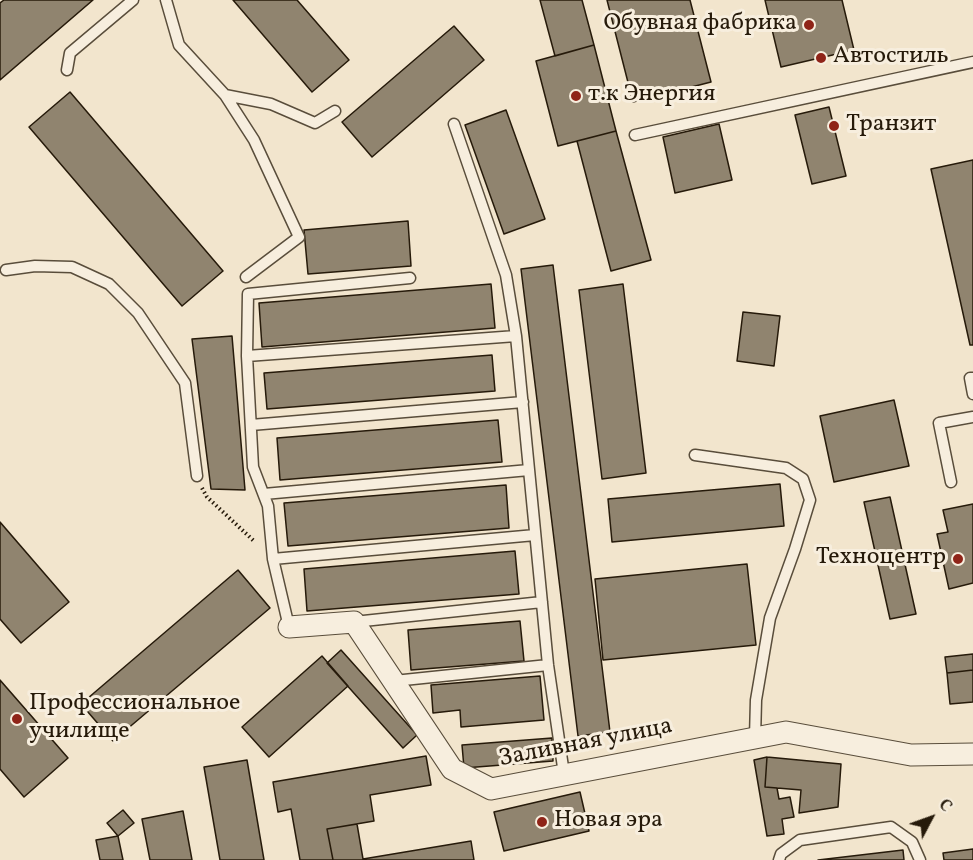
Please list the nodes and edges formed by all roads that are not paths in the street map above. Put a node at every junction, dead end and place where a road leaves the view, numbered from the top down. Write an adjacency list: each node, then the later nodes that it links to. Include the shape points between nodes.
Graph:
1 (133, 0): 4 (lane, via 70,54)
2 (166, 0): 5 (lane, via 179,45)
3 (973, 62): 8 (lane)
4 (67, 70)
5 (225, 95): 6 (lane, via 271,104 315,123); 10 (lane, via 254,140 299,237)
6 (335, 111)
7 (454, 124): 12 (lane, via 506,275)
8 (635, 135)
9 (6, 270): 21 (lane, via 72,267 109,284 138,313 185,383)
10 (246, 277)
11 (410, 278): 13 (lane, via 248,294)
12 (516, 336): 13 (lane); 16 (lane)
13 (247, 356): 18 (lane)
14 (973, 378): 15 (lane)
15 (973, 393)
16 (523, 402): 18 (lane); 20 (lane)
17 (973, 417): 22 (lane, via 939,423)
18 (251, 425): 23 (lane, via 253,467)
19 (695, 454): 31 (lane, via 786,468 803,478 810,500 770,618 756,700)
20 (529, 470): 23 (lane); 24 (lane)
21 (197, 476)
22 (951, 482)
23 (264, 494): 25 (lane)
24 (536, 535): 25 (lane); 26 (lane)
25 (273, 559): 28 (lane)
26 (542, 602): 27 (lane); 29 (lane)
27 (354, 622): 28 (street); 30 (street, Заливная улица)
28 (289, 627)
29 (548, 665): 30 (lane); 33 (lane)
30 (394, 681): 33 (street, Заливная улица, via 452,769 491,789)
31 (755, 738): 32 (street, Заливная улица, via 786,732 911,755); 33 (street, Заливная улица)
32 (973, 754)
33 (564, 774)
34 (779, 860): 35 (lane, via 800,840 891,827 912,842)
35 (920, 860)

